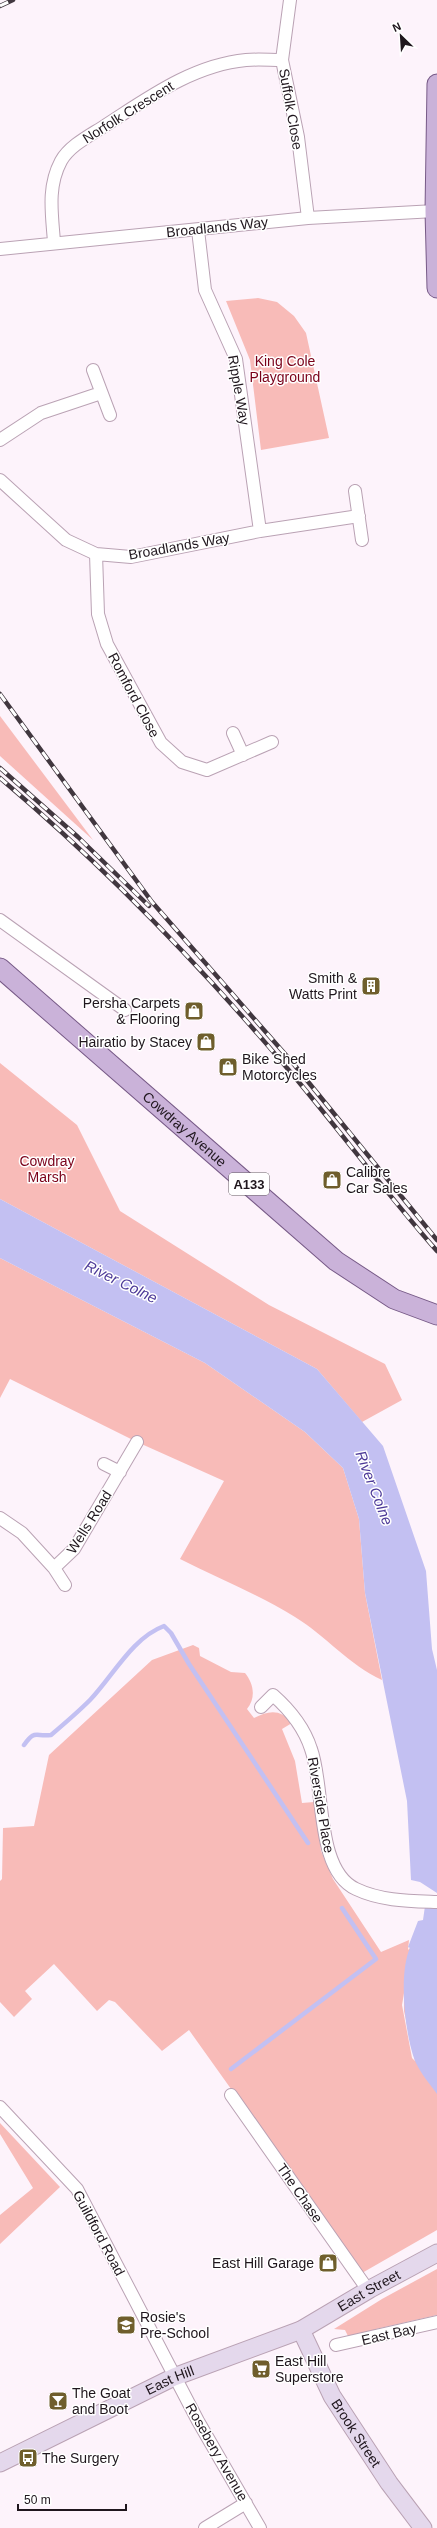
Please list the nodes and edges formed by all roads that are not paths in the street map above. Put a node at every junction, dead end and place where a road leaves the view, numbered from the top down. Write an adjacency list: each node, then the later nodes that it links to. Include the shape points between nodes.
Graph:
1 (290, 0): 2 (street, Suffolk Close)
2 (282, 60): 5 (street, Suffolk Close, via 298,137); 7 (street, Norfolk Crescent, via 245,60 193,75 166,86 79,143 61,160 53,179 50,200)
3 (437, 84): 4 (main road)
4 (434, 211): 5 (street, Broadlands Way); 9 (main road)
5 (308, 218): 6 (street, Broadlands Way)
6 (198, 230): 7 (street, Broadlands Way); 17 (street, Ripple Way, via 205,290 236,358)
7 (54, 242): 8 (street, Broadlands Way)
8 (0, 249)
9 (437, 288)
10 (93, 370): 11 (street)
11 (101, 393): 12 (street); 13 (street, via 41,413)
12 (110, 415)
13 (0, 440)
14 (0, 480): 19 (street, Broadlands Way, via 66,540)
15 (355, 491): 16 (street)
16 (359, 516): 17 (street, Broadlands Way); 18 (street)
17 (260, 531): 19 (street, Broadlands Way, via 131,557)
18 (362, 540)
19 (96, 554): 22 (street, Romford Close, via 98,614 107,644 160,743 182,762 207,770)
20 (233, 733): 22 (street)
21 (272, 742): 22 (street, Romford Close)
22 (243, 755)
23 (0, 920): 25 (street)
24 (0, 968): 26 (main road, Cowdray Avenue / A133, via 336,1261 394,1299)
25 (125, 1010)
26 (437, 1315)
27 (137, 1442): 29 (street, Wells Road)
28 (104, 1464): 29 (street)
29 (120, 1472): 31 (street, Wells Road, via 74,1549)
30 (0, 1518): 31 (street, Wells Road, via 22,1533)
31 (54, 1568): 32 (street, Wells Road)
32 (65, 1585)
33 (261, 1707): 34 (street, Riverside Place, via 273,1695 291,1711 311,1748 321,1790 325,1844 336,1872 355,1889 380,1897)
34 (437, 1902)
35 (231, 2095): 38 (street, The Chase)
36 (0, 2107): 42 (street, Guildford Road, via 77,2189)
37 (437, 2253): 38 (street, East Street)
38 (368, 2290): 40 (street, East Street)
39 (437, 2322): 41 (street, East Bay)
40 (301, 2330): 42 (street, East Hill); 47 (street, Brook Street, via 332,2396 389,2483)
41 (339, 2342)
42 (174, 2377): 43 (street, East Hill); 44 (street, Rosebery Avenue, via 221,2464)
43 (0, 2463)
44 (246, 2503): 45 (street); 46 (street, Rosebery Avenue)
45 (205, 2528)
46 (260, 2528)
47 (423, 2528)

